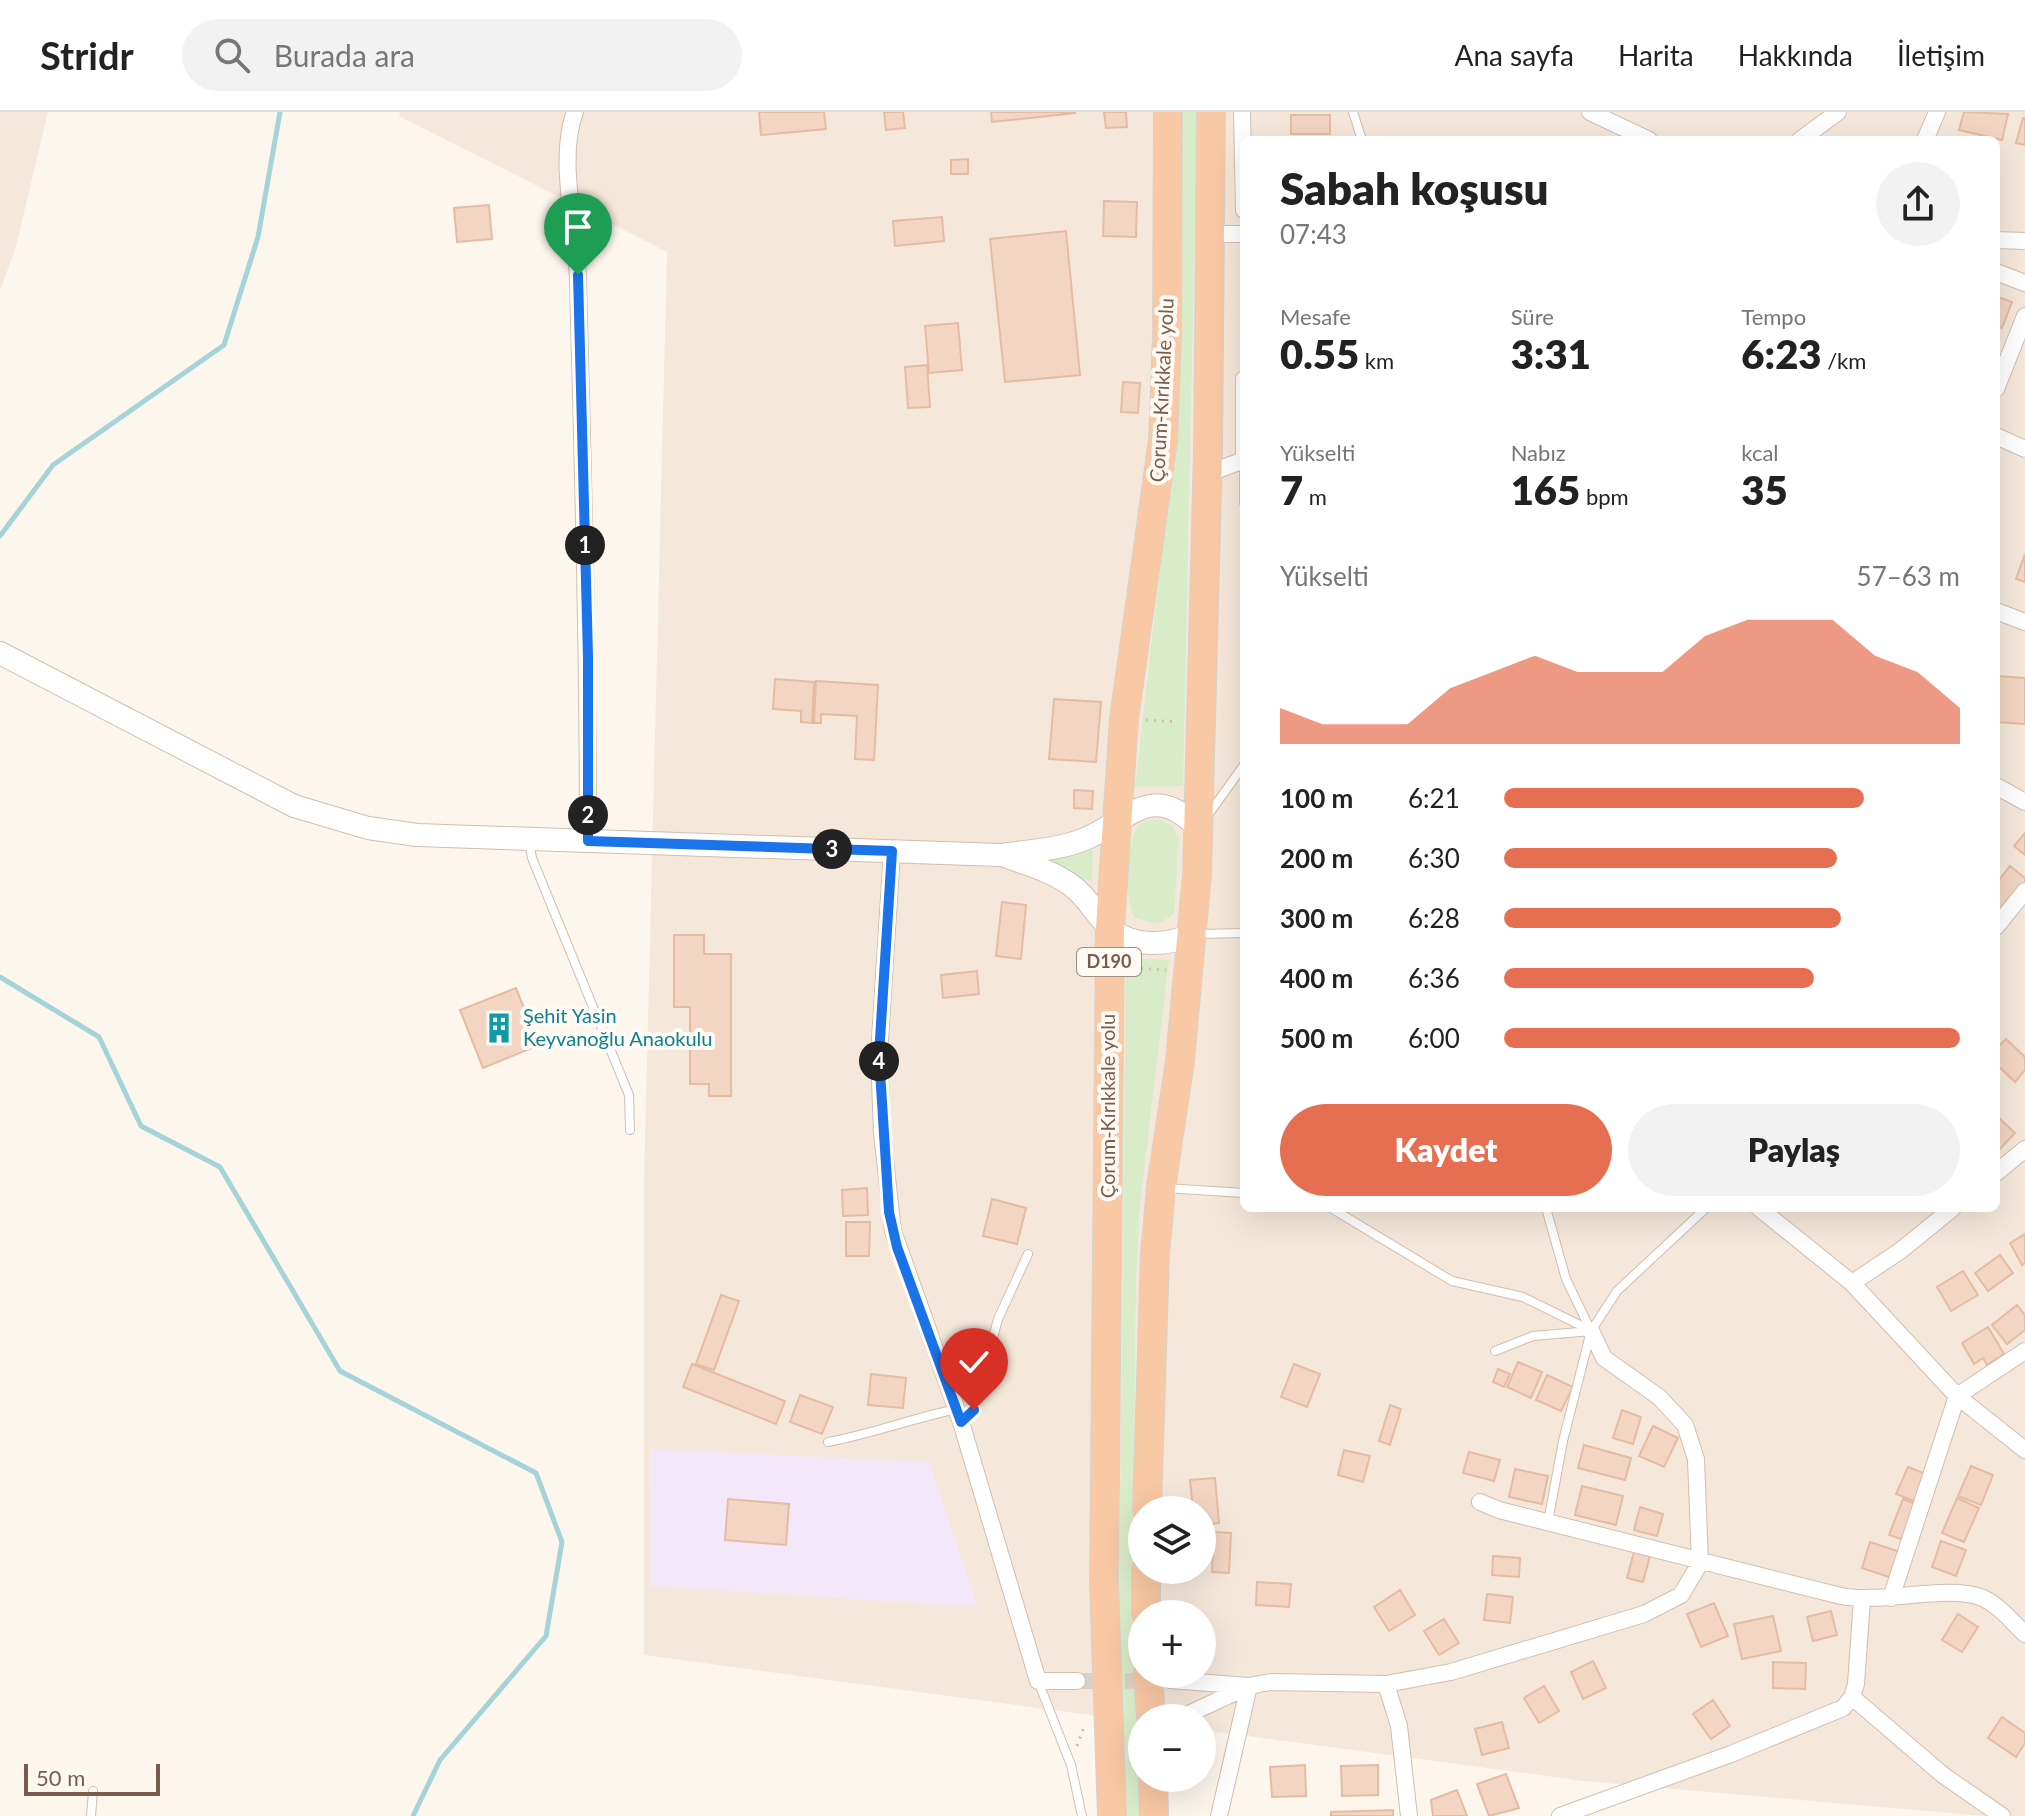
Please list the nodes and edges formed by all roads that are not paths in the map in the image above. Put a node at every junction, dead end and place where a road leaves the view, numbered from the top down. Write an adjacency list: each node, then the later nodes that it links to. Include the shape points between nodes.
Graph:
1 (575, 112): 35 (street, via 567,145 578,275)
2 (1168, 112): 32 (highway, Çorum-Kırıkkale yolu / D190, via 1163,440 1124,719)
3 (1211, 112): 14 (highway)
4 (1242, 112): 9 (street)
5 (1353, 112): 10 (lane)
6 (1590, 112): 11 (street)
7 (1838, 112): 12 (street)
8 (1937, 112): 13 (street)
9 (1242, 136)
10 (1361, 136)
11 (1641, 136)
12 (1805, 136)
13 (1927, 136)
14 (1211, 234): 15 (street); 25 (highway)
15 (1240, 234)
16 (2000, 240): 17 (street)
17 (2025, 241)
18 (2000, 274): 19 (street)
19 (2025, 283)
20 (2025, 316): 21 (street)
21 (2000, 379)
22 (2000, 438): 23 (street)
23 (2025, 449)
24 (1240, 462): 25 (street)
25 (1207, 474): 33 (highway)
26 (2000, 613): 27 (street)
27 (2025, 622)
28 (0, 653): 34 (street, via 250,784 319,814 417,835)
29 (1240, 770): 33 (lane)
30 (2000, 788): 31 (street)
31 (2025, 802)
32 (1117, 818): 33 (street, via 1159,805 1184,814); 37 (street, via 1088,838 1066,845); 40 (highway, Çorum-Kırıkkale yolu / D190)
33 (1198, 828): 42 (highway)
34 (529, 840): 35 (street); 43 (lane, via 629,1095)
35 (588, 841): 36 (street)
36 (892, 851): 37 (street); 59 (street, via 879,1055 889,1212)
37 (1000, 855): 40 (street, via 1066,881)
38 (2025, 891): 39 (street)
39 (2000, 922)
40 (1110, 928): 42 (street, via 1153,944); 80 (highway, Çorum-Kırıkkale yolu / D190, via 1104,1584)
41 (1240, 933): 42 (lane)
42 (1193, 934): 46 (highway)
43 (630, 1130)
44 (2025, 1149): 45 (street)
45 (2000, 1170)
46 (1161, 1187): 47 (lane); 62 (highway, via 1150,1332)
47 (1240, 1193)
48 (1338, 1212): 55 (lane, via 1452,1281 1523,1297)
49 (1547, 1212): 55 (lane, via 1566,1279)
50 (1702, 1212): 55 (lane, via 1617,1291)
51 (1764, 1212): 54 (street)
52 (1948, 1212): 54 (street)
53 (1028, 1254): 59 (lane, via 998,1319 974,1410)
54 (1852, 1283): 58 (street)
55 (1591, 1331): 56 (lane, via 1533,1336); 64 (lane); 65 (street, via 1604,1358 1659,1397 1685,1425 1696,1459)
56 (1495, 1351)
57 (2025, 1351): 58 (street)
58 (1957, 1396): 61 (street); 66 (street)
59 (959, 1416): 60 (lane, via 925,1416); 69 (street)
60 (828, 1442)
61 (2025, 1450)
62 (1147, 1496)
63 (1480, 1502): 64 (street)
64 (1548, 1522): 65 (street)
65 (1700, 1563): 67 (street); 72 (street, via 1681,1595 1644,1614 1451,1672)
66 (1891, 1598): 67 (street); 68 (street, via 1973,1595 2001,1610)
67 (1862, 1599): 74 (street)
68 (2025, 1634)
69 (1038, 1681): 70 (street); 79 (lane, via 1071,1765)
70 (1077, 1681)
71 (1216, 1683): 73 (street)
72 (1386, 1684): 73 (street); 83 (street, via 1399,1726)
73 (1249, 1686): 75 (street); 82 (street)
74 (1852, 1697): 84 (street, via 1843,1708 1731,1754); 85 (street, via 1943,1775)
75 (1210, 1704)
76 (93, 1791): 78 (lane)
77 (1153, 1792): 81 (highway)
78 (91, 1816)
79 (1082, 1816)
80 (1112, 1816)
81 (1154, 1816)
82 (1219, 1816)
83 (1409, 1816)
84 (1560, 1816)
85 (2002, 1816)

